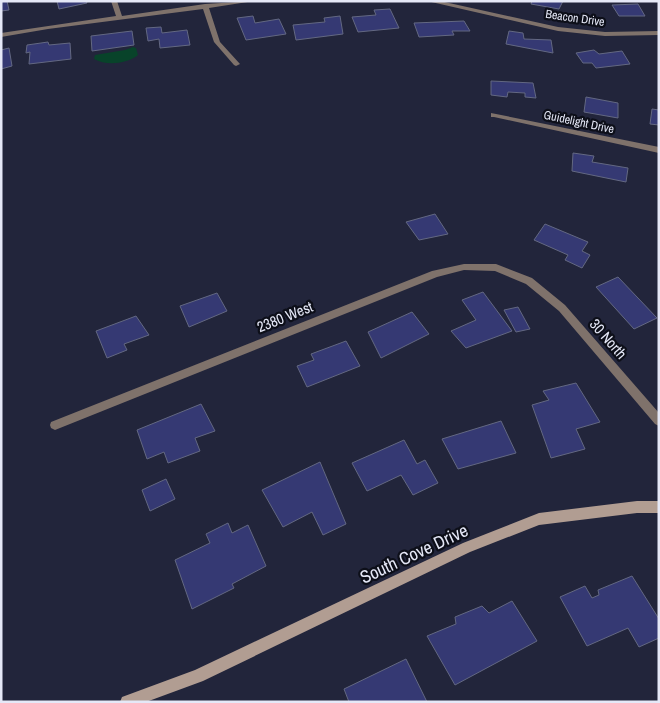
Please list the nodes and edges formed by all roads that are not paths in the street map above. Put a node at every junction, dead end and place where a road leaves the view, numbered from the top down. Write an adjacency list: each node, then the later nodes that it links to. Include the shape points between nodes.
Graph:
1 (114, 1): 6 (street)
2 (252, 1): 5 (street)
3 (430, 1): 4 (street, Beacon Drive)
4 (443, 2): 7 (street, Beacon Drive, via 558,29 605,34)
5 (205, 6): 6 (street); 9 (street, via 217,42)
6 (120, 18): 8 (street)
7 (659, 33)
8 (1, 35)
9 (236, 64)
10 (494, 115): 11 (street, Guidelight Drive)
11 (659, 150)
12 (529, 282): 13 (street, 30 North, via 562,308); 14 (street, 2380 West, via 496,268 464,267 435,274)
13 (659, 421)
14 (55, 425)
15 (659, 507): 16 (main road, South Cove Drive, via 539,519 467,547 198,676)
16 (127, 702)

